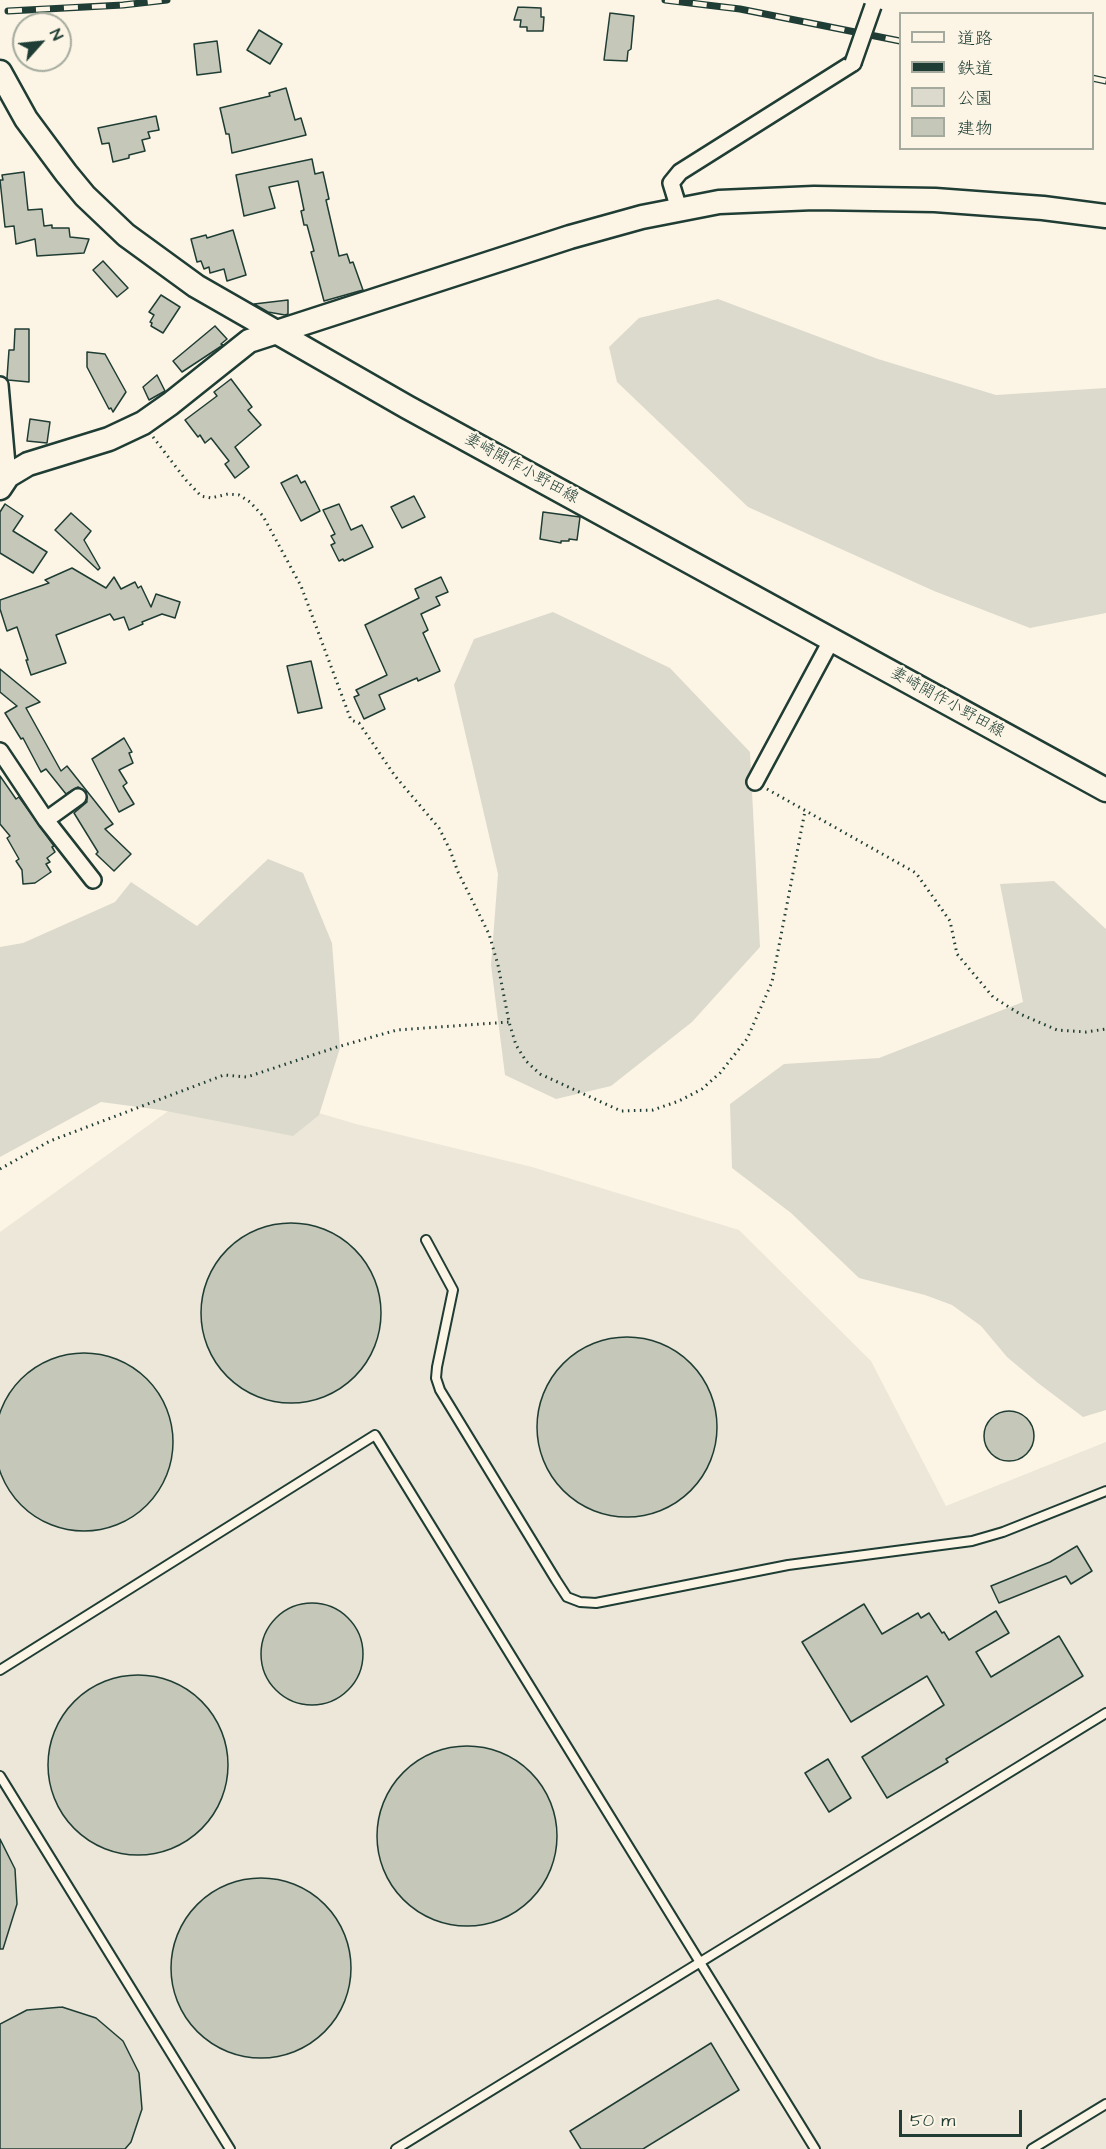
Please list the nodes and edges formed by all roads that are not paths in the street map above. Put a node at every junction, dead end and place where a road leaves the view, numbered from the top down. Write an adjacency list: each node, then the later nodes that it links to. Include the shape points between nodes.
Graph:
1 (873, 3): 3 (street, bridge, via 853,63 680,172 671,183)
2 (0, 72): 5 (main road, 妻崎開作小野田線, via 26,118 66,173 126,235 196,286)
3 (679, 209): 4 (main road, via 719,202 814,198 935,200); 5 (main road, via 570,237)
4 (1106, 216)
5 (278, 332): 7 (main road, via 249,341 143,423 43,458); 8 (main road, 妻崎開作小野田線, via 407,407)
6 (0, 386): 7 (street)
7 (4, 482)
8 (832, 639): 10 (street); 11 (main road, 妻崎開作小野田線)
9 (0, 751): 13 (street)
10 (755, 782)
11 (1106, 790)
12 (78, 797): 13 (street)
13 (46, 820): 14 (street)
14 (93, 880)
15 (426, 1240): 16 (lane, via 453,1290 437,1366 440,1390 561,1588 567,1597 580,1602 596,1603 788,1565 972,1541)
16 (1106, 1491)
17 (0, 1670): 20 (lane, via 375,1435)
18 (1106, 1713): 20 (lane)
19 (0, 1776): 22 (lane)
20 (699, 1961): 23 (lane); 24 (lane)
21 (1106, 2103): 25 (lane)
22 (230, 2149)
23 (396, 2149)
24 (815, 2149)
25 (1032, 2149)

